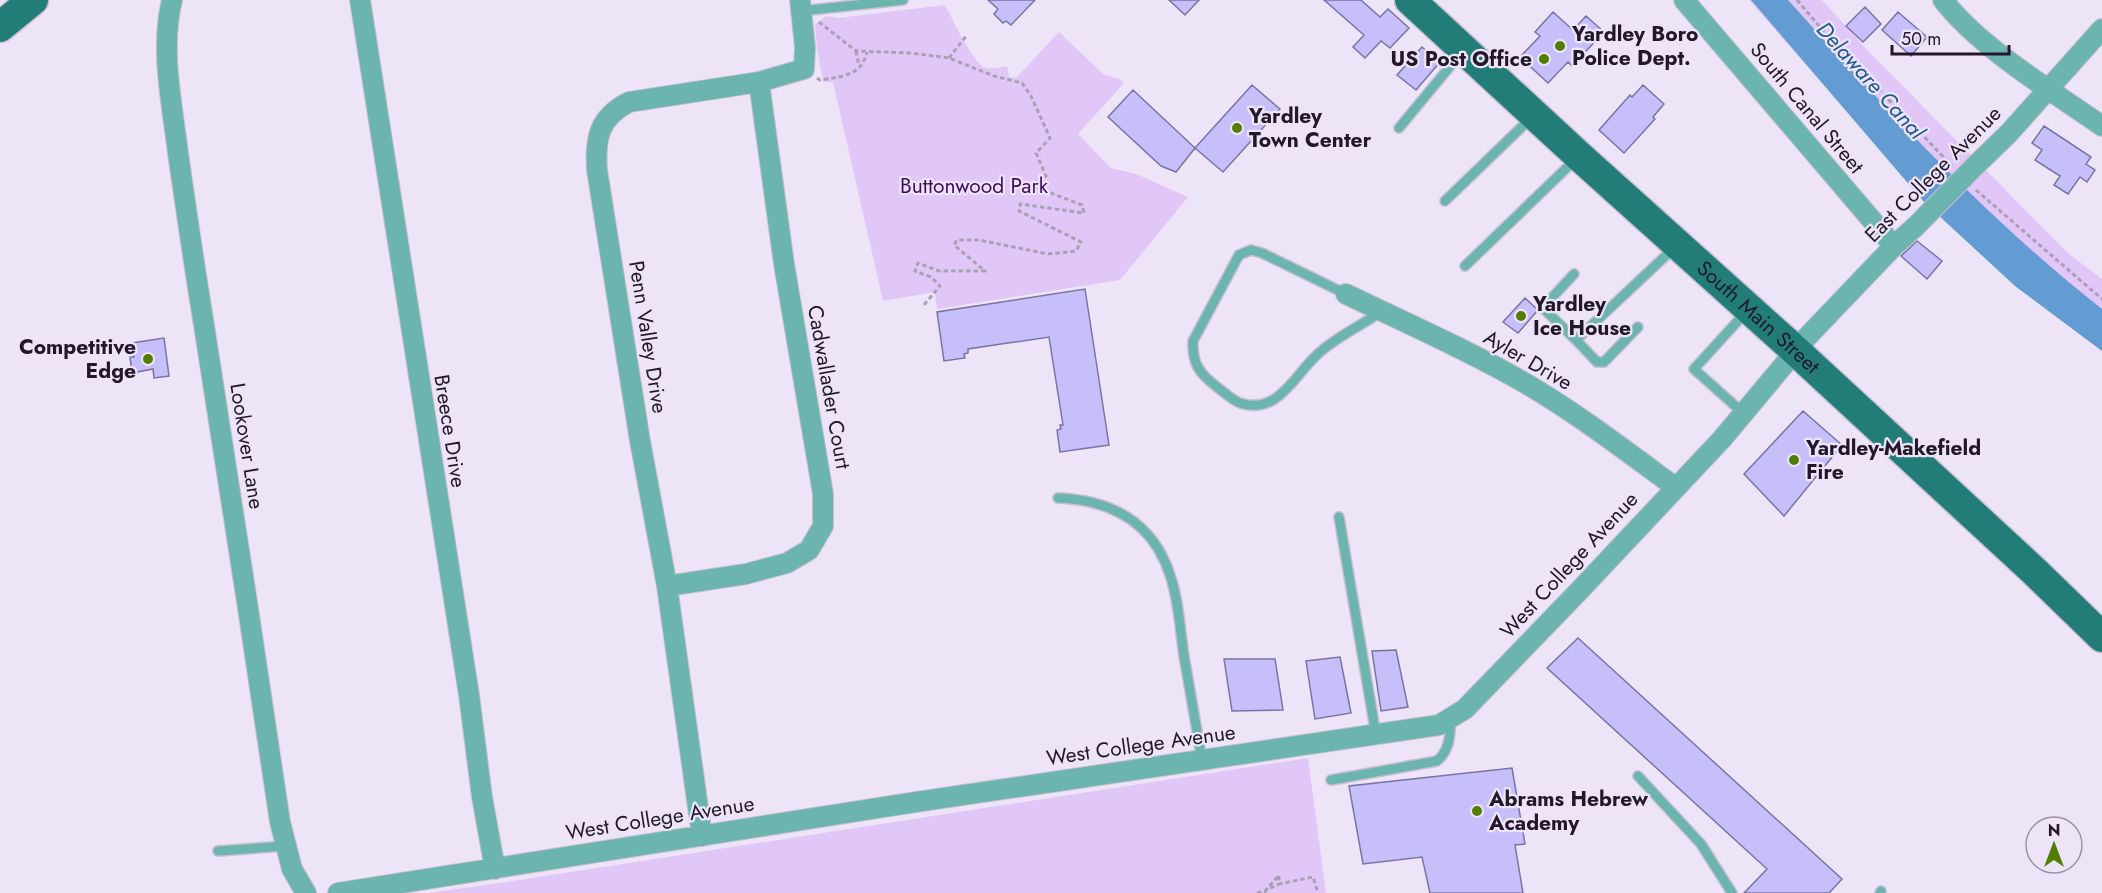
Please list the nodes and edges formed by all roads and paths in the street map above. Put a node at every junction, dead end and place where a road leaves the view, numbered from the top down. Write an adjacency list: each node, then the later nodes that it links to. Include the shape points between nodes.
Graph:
1 (33, 0): 10 (main road)
2 (172, 0): 52 (street, Lookover Lane, via 168,35 172,105)
3 (360, 0): 54 (street, Breece Drive)
4 (903, 0): 9 (lane)
5 (1410, 0): 13 (main road, South Main Street)
6 (1684, 0): 29 (street, South Canal Street)
7 (1797, 0): 25 (path, via 1825,33)
8 (1943, 0): 20 (street, via 1968,28)
9 (800, 5): 14 (path); 18 (street)
10 (0, 27)
11 (2102, 29): 20 (street, East College Avenue)
12 (968, 35): 16 (path)
13 (1463, 50): 21 (main road, South Main Street); 23 (lane)
14 (856, 51): 15 (path); 17 (path)
15 (867, 52): 16 (path); 17 (path)
16 (950, 58): 34 (path, via 1022,83 1050,138 1036,153 1046,176 1033,186 1082,205 1084,213 1020,204 1019,211 1081,242 1076,251 1048,254 979,240 957,240 954,245 985,271 939,271 918,262 915,271 931,276 940,286)
17 (859, 66): 18 (path, via 852,75 820,80)
18 (804, 69): 19 (street, Penn Valley Drive)
19 (759, 82): 44 (street, Cadwallader Court, via 784,264 823,494 823,526 809,550 788,563); 44 (street, Penn Valley Drive, via 629,102 604,123 597,142 597,170)
20 (2048, 88): 22 (street); 25 (street, East College Avenue, via 1993,150)
21 (1534, 115): 24 (main road, South Main Street); 27 (lane)
22 (2102, 126)
23 (1399, 128)
24 (1579, 156): 28 (main road, South Main Street); 30 (lane)
25 (1967, 169): 29 (street, East College Avenue, bridge)
26 (1974, 189): 33 (path)
27 (1445, 201)
28 (1678, 244): 35 (main road, South Main Street); 38 (lane)
29 (1894, 246): 39 (street, East College Avenue)
30 (1465, 266)
31 (1574, 274): 38 (lane, via 1544,309)
32 (1346, 294): 36 (street, Ayler Drive); 36 (lane, via 1262,253 1251,250 1239,255 1193,341 1192,352 1202,375 1239,403 1258,406 1280,397 1321,351)
33 (2102, 298)
34 (923, 306)
35 (1749, 308): 39 (main road, South Main Street); 40 (lane, via 1694,369)
36 (1382, 311): 41 (street, Ayler Drive, via 1526,384)
37 (1638, 327): 38 (lane, via 1604,362 1597,362)
38 (1576, 340)
39 (1795, 350): 40 (street, West College Avenue); 45 (main road, South Main Street)
40 (1743, 413): 41 (street, West College Avenue)
41 (1675, 487): 46 (street, West College Avenue, via 1465,709)
42 (1058, 498): 48 (lane, via 1104,505 1123,514 1146,531 1162,554 1178,609)
43 (1339, 517): 47 (lane)
44 (667, 586): 51 (street, Penn Valley Drive)
45 (2102, 637)
46 (1451, 719): 47 (street, West College Avenue, via 1439,725); 50 (lane, via 1449,744 1437,761)
47 (1376, 735): 48 (street, West College Avenue)
48 (1203, 760): 51 (street, West College Avenue)
49 (1638, 776): 61 (lane, via 1701,844)
50 (1331, 780)
51 (702, 836): 54 (street, West College Avenue)
52 (285, 846): 53 (lane); 57 (street, Lookover Lane)
53 (218, 851)
54 (495, 868): 58 (street, West College Avenue)
55 (1280, 884): 56 (path); 56 (path, via 1279,875); 60 (path, via 1312,877)
56 (1266, 892): 59 (path)
57 (306, 893)
58 (338, 893)
59 (1257, 893)
60 (1318, 893)
61 (1732, 893)

